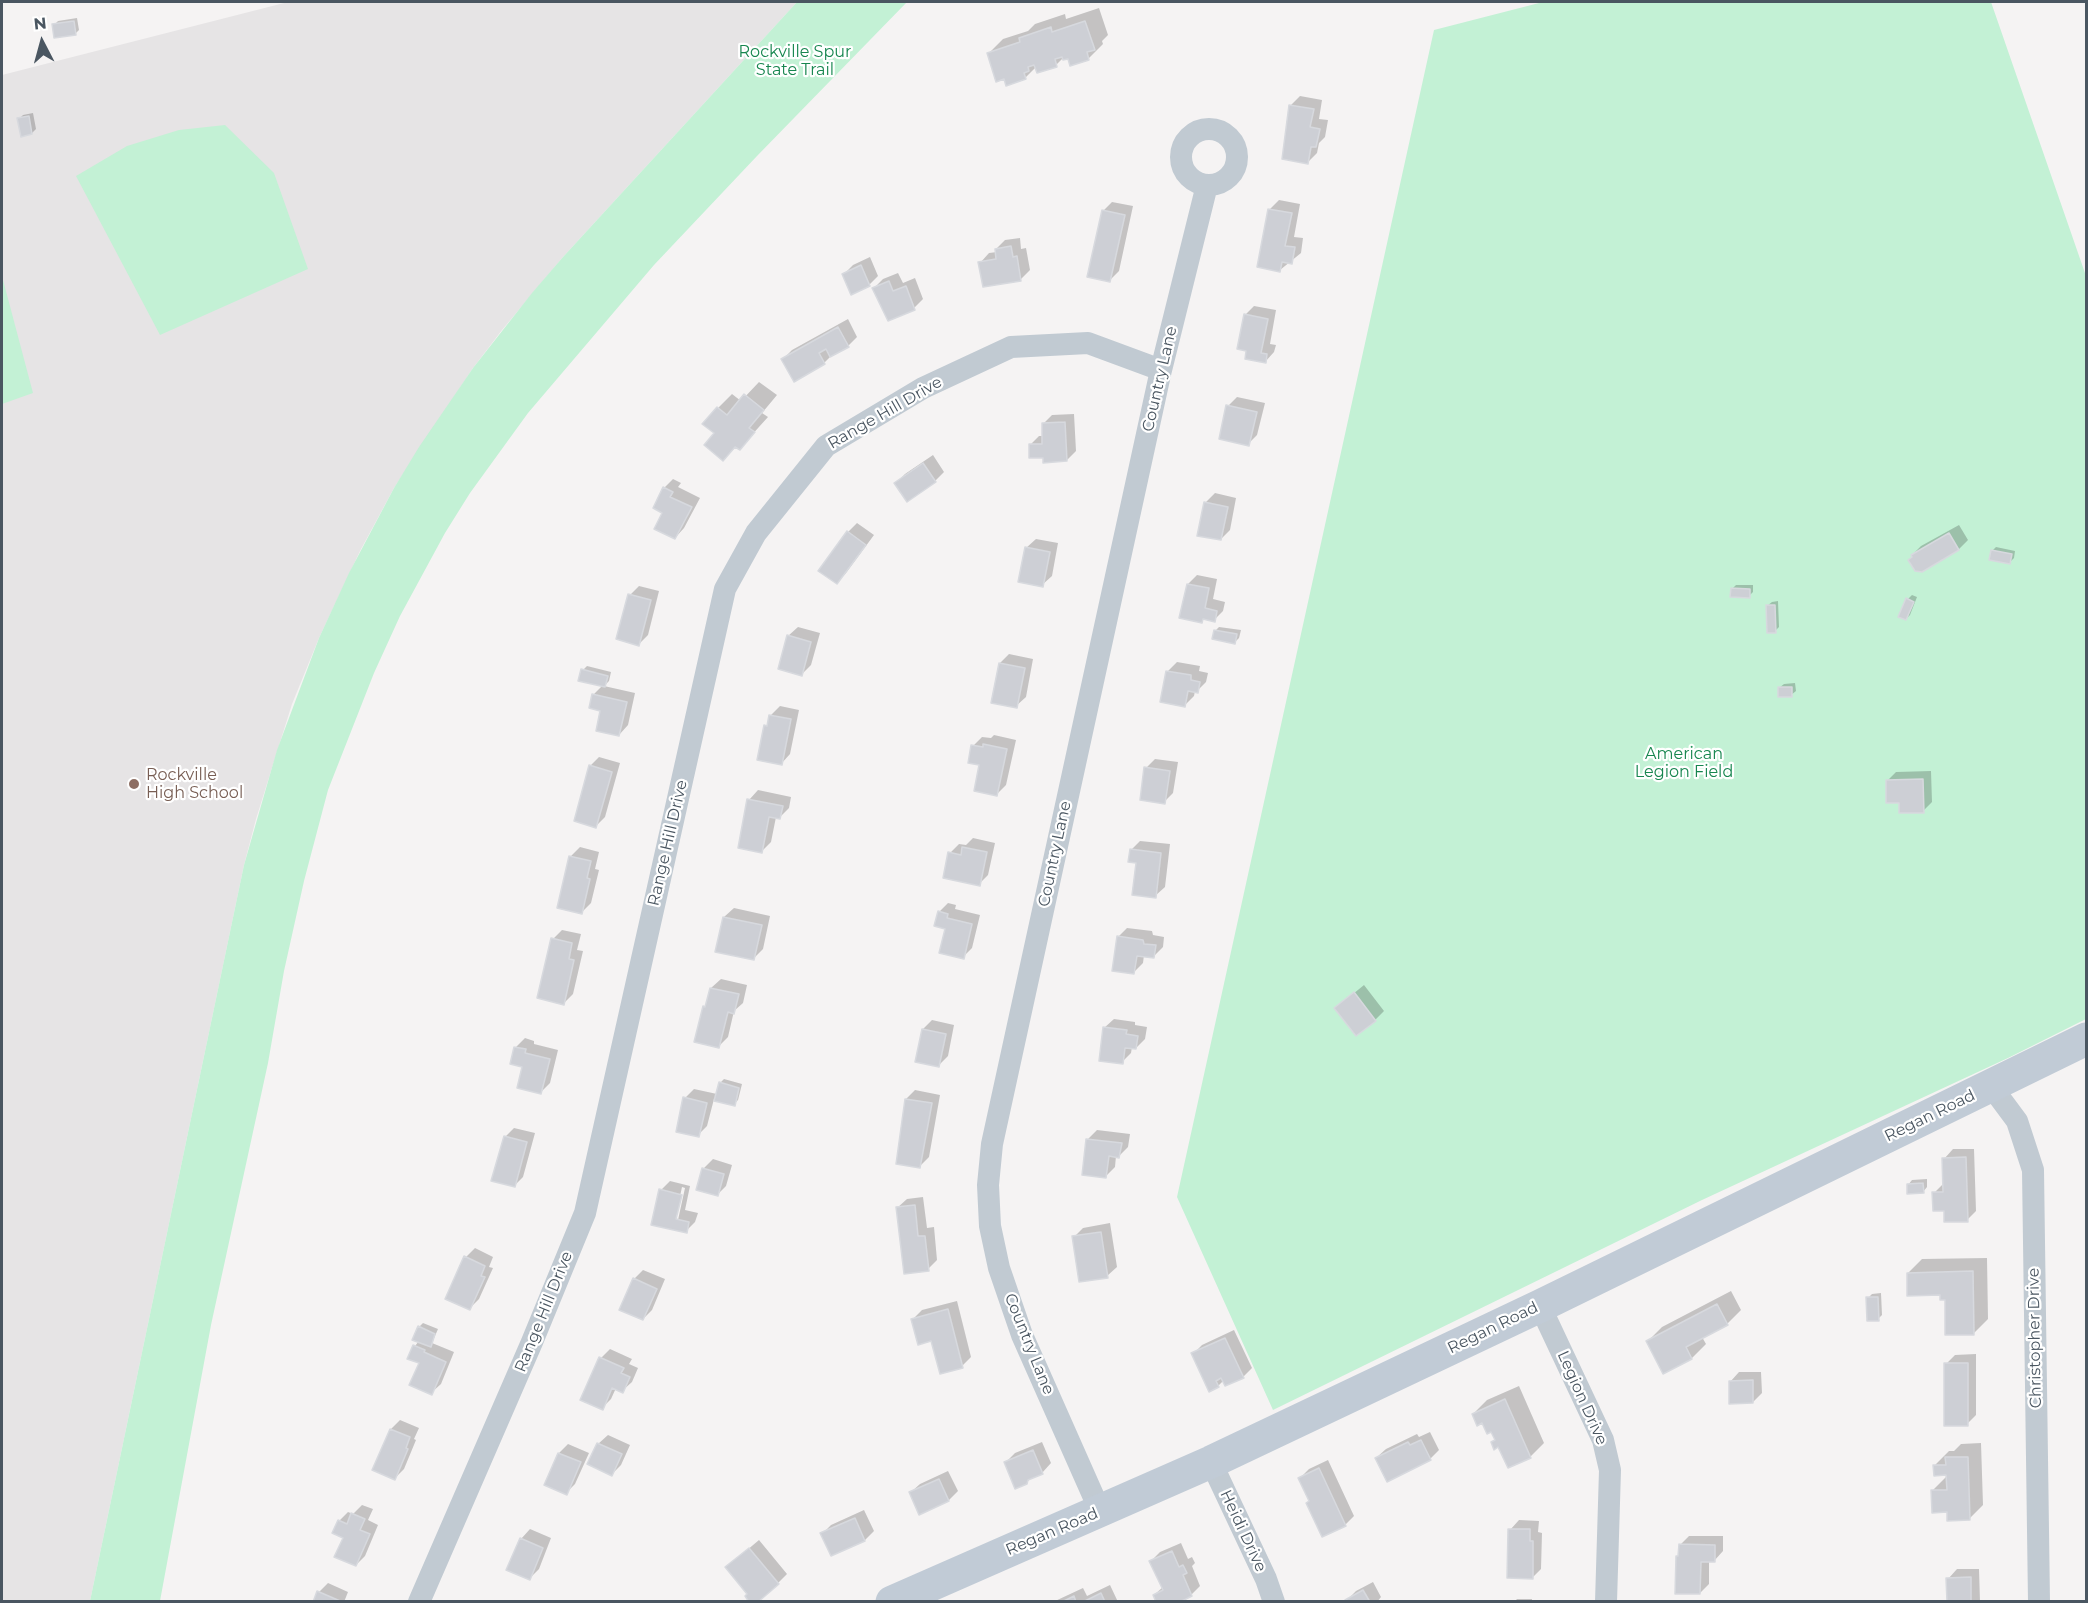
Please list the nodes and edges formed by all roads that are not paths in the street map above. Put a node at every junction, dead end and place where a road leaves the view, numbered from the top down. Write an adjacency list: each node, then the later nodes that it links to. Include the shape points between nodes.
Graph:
1 (1207, 185): 2 (street, Country Lane)
2 (1161, 370): 7 (street, Country Lane, via 995,1133 988,1185 990,1226 999,1268 1022,1335); 8 (street, Range Hill Drive, via 1088,343 1011,347 923,388 826,446 756,533 725,590 585,1213)
3 (2086, 1039): 4 (street, Regan Road)
4 (1991, 1086): 5 (street, Regan Road); 12 (street, Christopher Drive, via 2017,1120 2033,1170)
5 (1540, 1306): 6 (street, Regan Road); 11 (street, Legion Drive, via 1603,1440 1610,1470)
6 (1211, 1462): 7 (street, Regan Road); 10 (street, Heidi Drive)
7 (1100, 1512): 9 (street, Regan Road)
8 (419, 1602)
9 (892, 1602)
10 (1274, 1602)
11 (1606, 1602)
12 (2039, 1602)

